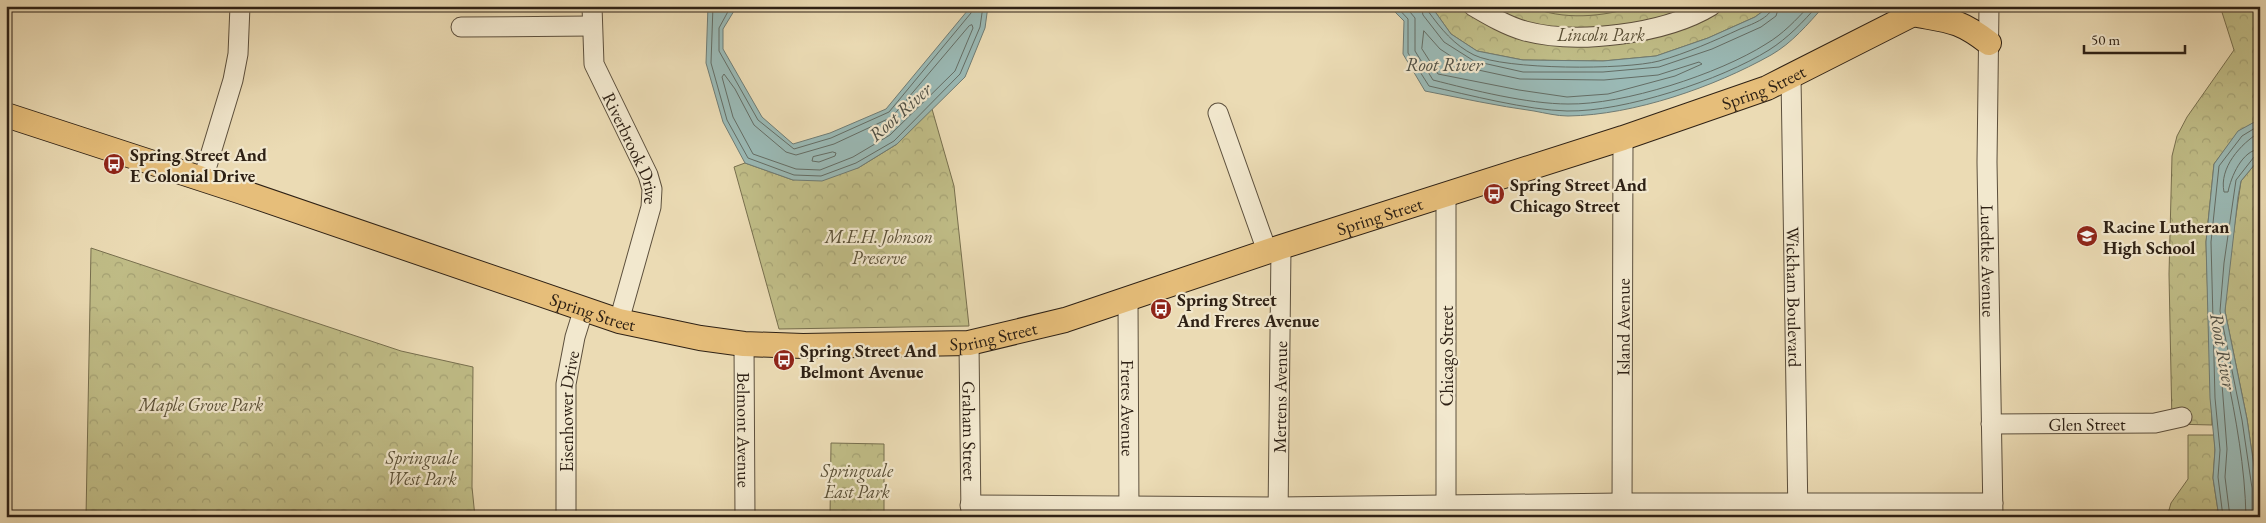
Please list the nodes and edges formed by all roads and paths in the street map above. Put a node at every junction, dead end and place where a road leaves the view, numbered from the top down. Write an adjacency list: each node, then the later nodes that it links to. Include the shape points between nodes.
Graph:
1 (240, 6): 14 (street, via 234,80)
2 (592, 6): 8 (street, Riverbrook Drive)
3 (1474, 6): 4 (street, via 1525,31 1559,37 1595,37 1669,23 1698,14)
4 (1711, 6)
5 (1989, 6): 9 (street, Luedtke Avenue)
6 (1920, 10): 9 (main road, via 1966,26); 10 (main road, Spring Street)
7 (460, 26): 8 (street)
8 (592, 26): 19 (street, Riverbrook Drive, via 593,56 598,76 652,189 651,207)
9 (1989, 42): 23 (street, Luedtke Avenue, via 1987,162)
10 (1791, 78): 13 (main road, Spring Street); 25 (street, Wickham Boulevard)
11 (1218, 113): 16 (street, Mertens Avenue)
12 (6, 115): 14 (main road, Spring Street)
13 (1623, 138): 15 (main road, Spring Street); 24 (street, Island Avenue)
14 (203, 180): 18 (main road, Spring Street)
15 (1446, 194): 16 (main road, Spring Street); 29 (street, Chicago Street)
16 (1274, 249): 17 (main road, Spring Street); 30 (street, Mertens Avenue)
17 (1128, 298): 20 (main road, Spring Street, via 1065,320); 28 (street, Freres Avenue)
18 (584, 308): 19 (main road, Spring Street); 31 (street, Eisenhower Drive, via 574,337 566,384)
19 (619, 321): 21 (main road, Spring Street)
20 (969, 343): 21 (main road, Spring Street); 27 (street, Graham Street)
21 (744, 344): 32 (street, Belmont Avenue)
22 (2182, 418): 23 (street, Glen Street, via 2155,423)
23 (1991, 424): 26 (street, Luedtke Avenue)
24 (1622, 510): 25 (street); 29 (street)
25 (1798, 510): 26 (street)
26 (1993, 510)
27 (970, 511): 28 (street)
28 (1130, 511): 30 (street)
29 (1446, 511): 30 (street)
30 (1278, 512)
31 (566, 517)
32 (745, 517)

